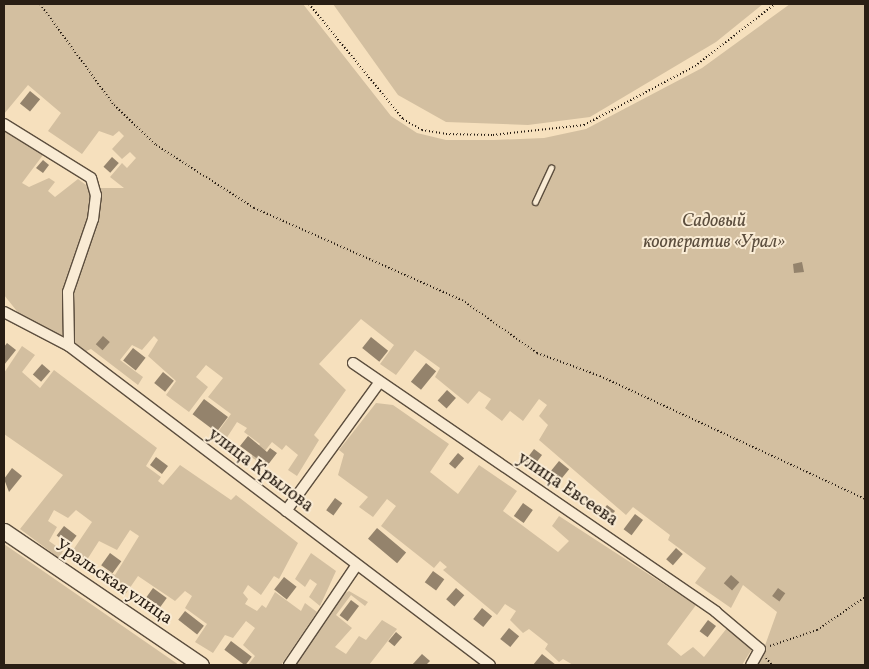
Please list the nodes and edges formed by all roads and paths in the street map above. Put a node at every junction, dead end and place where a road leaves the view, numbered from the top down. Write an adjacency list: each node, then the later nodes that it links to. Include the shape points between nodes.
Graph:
1 (40, 4): 11 (path, via 114,105 156,145 254,208 462,300 537,353 600,376)
2 (309, 4): 3 (path, via 403,119 422,130 493,135 584,125 695,66)
3 (775, 4)
4 (4, 124): 8 (street, via 91,178 96,195 68,292)
5 (551, 168): 6 (lane)
6 (535, 202)
7 (4, 312): 8 (street, улица Крылова)
8 (69, 346): 12 (street, улица Крылова)
9 (353, 363): 10 (street, улица Евсеева)
10 (379, 383): 12 (street); 16 (street, улица Евсеева, via 662,574)
11 (865, 499)
12 (286, 511): 14 (street, улица Крылова)
13 (4, 531): 17 (main road, Уральская улица)
14 (356, 566): 18 (street); 19 (street, улица Крылова)
15 (865, 598): 16 (path, via 817,630)
16 (760, 649): 20 (street); 21 (path)
17 (201, 665)
18 (289, 665)
19 (490, 665)
20 (751, 665)
21 (772, 665)

